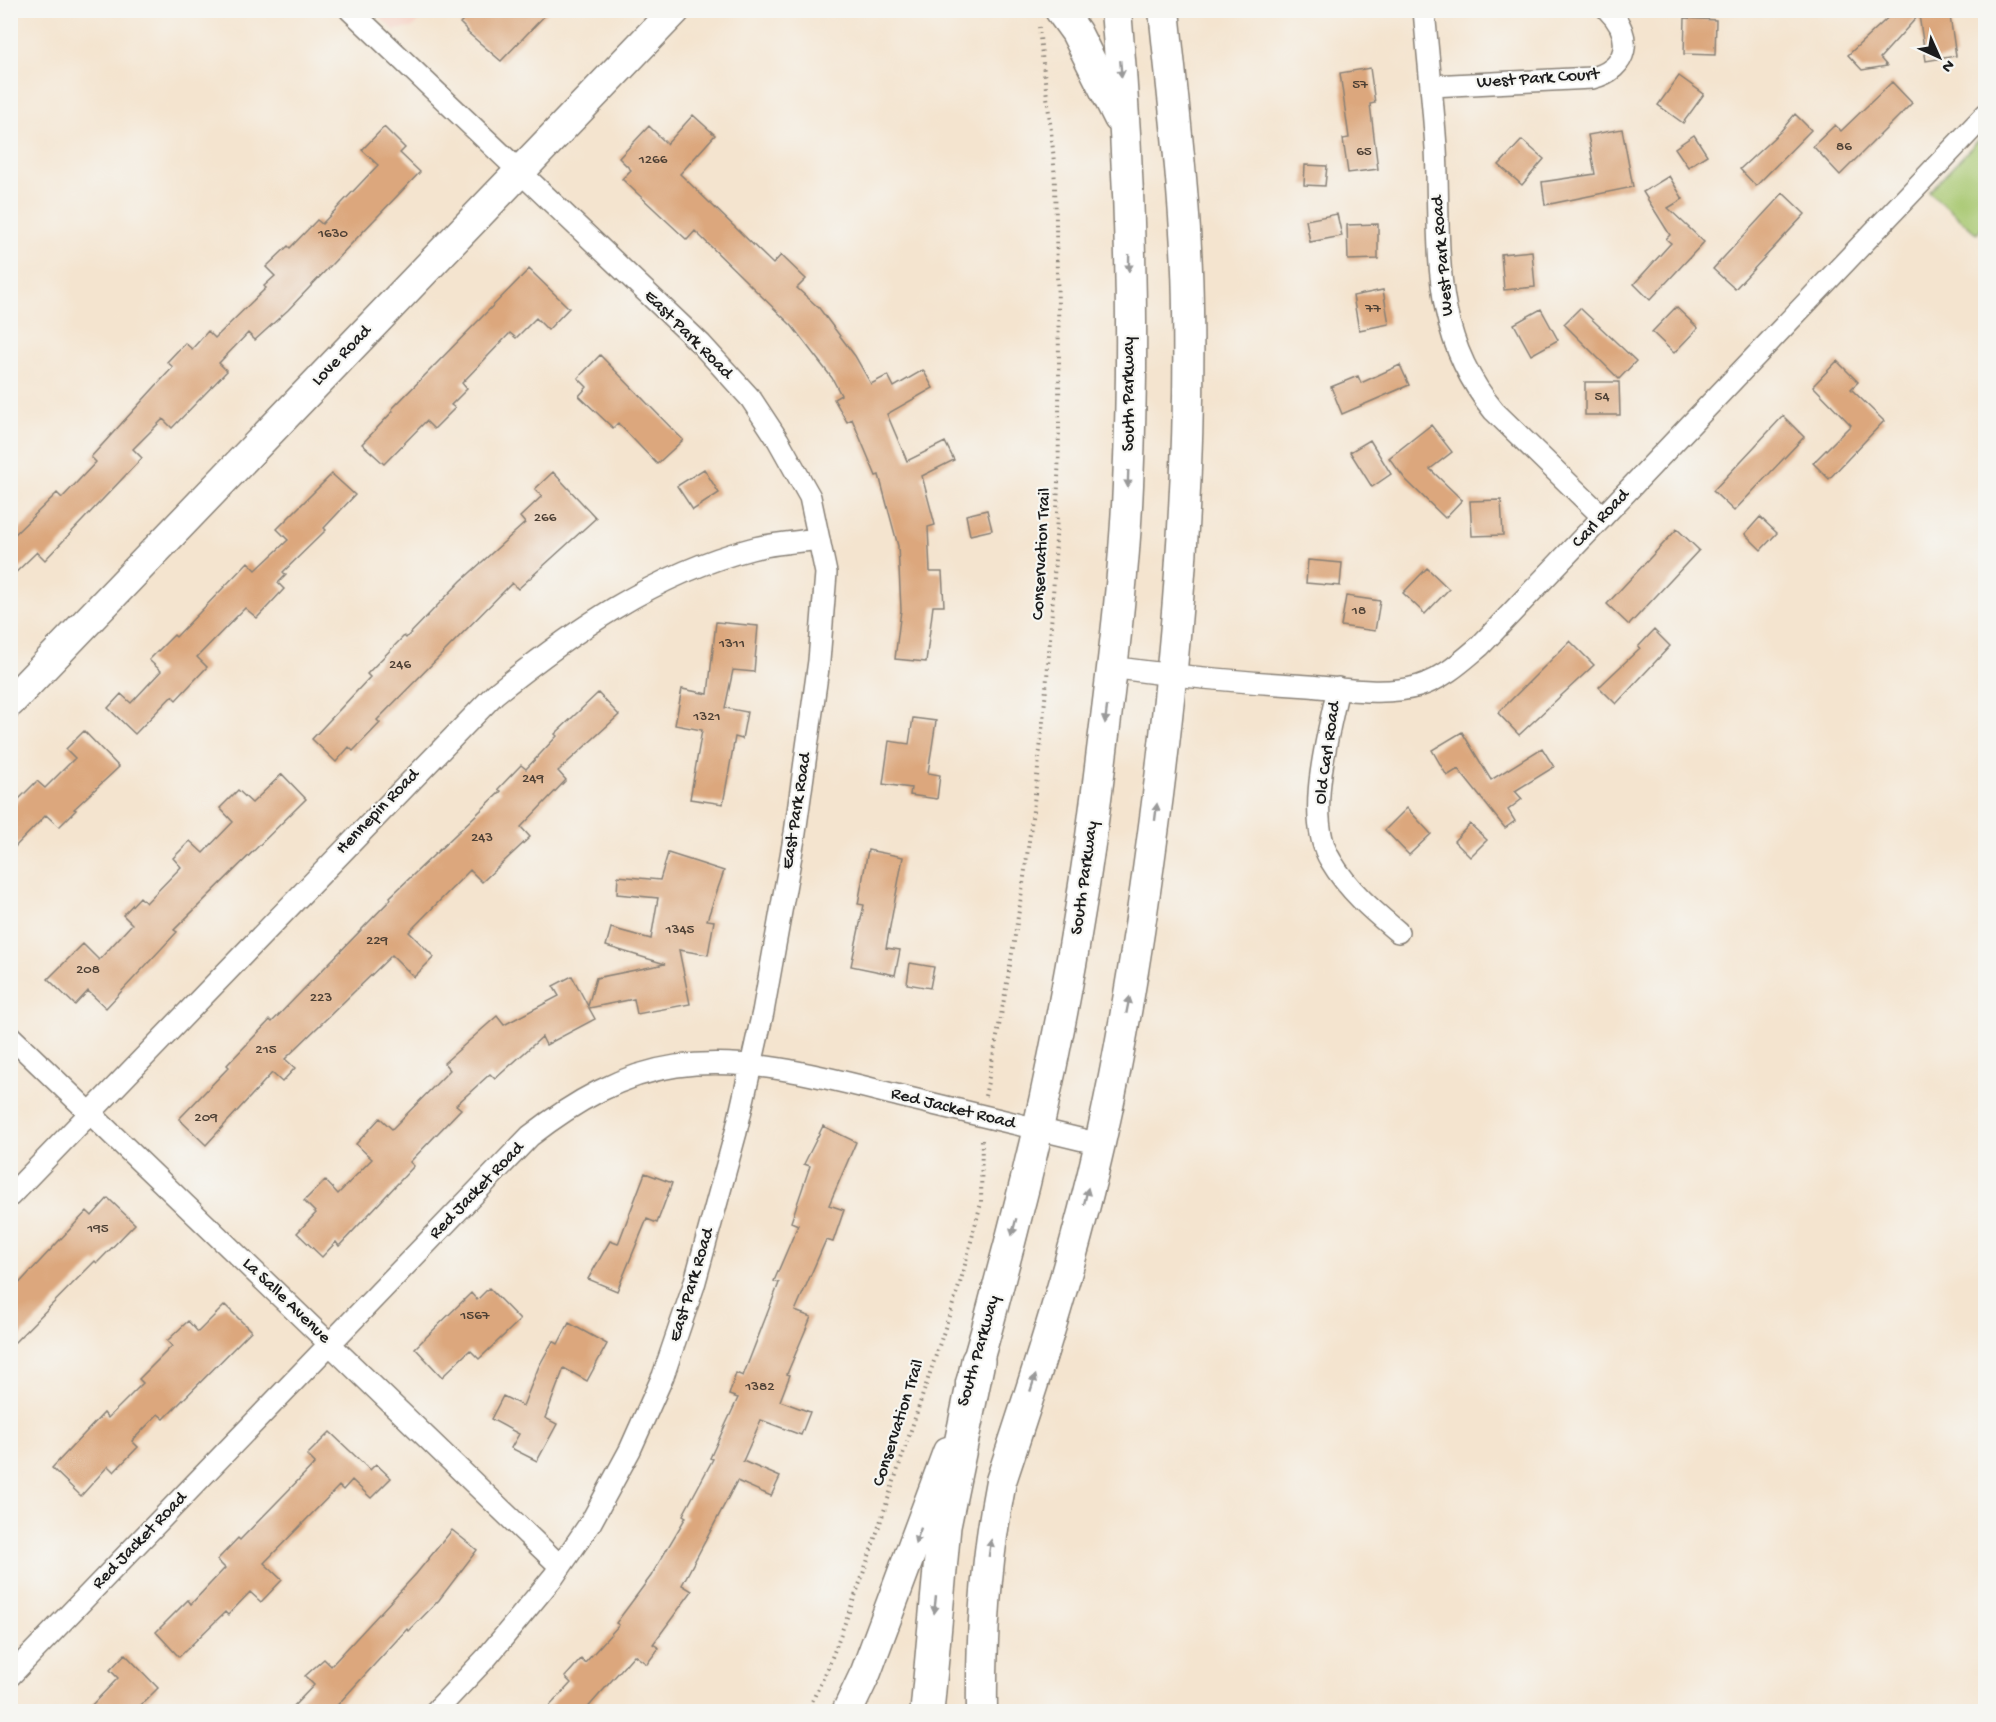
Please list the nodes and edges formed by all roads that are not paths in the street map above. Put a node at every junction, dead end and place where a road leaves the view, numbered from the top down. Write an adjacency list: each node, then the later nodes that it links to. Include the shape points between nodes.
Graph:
1 (350, 10): 11 (street, East Park Road)
2 (675, 10): 11 (main road, Love Road)
3 (1116, 10): 10 (main road, South Parkway, one-way to 10)
4 (1164, 10): 15 (main road, via 1188,306 1184,548)
5 (1608, 10): 8 (street, West Park Court, via 1623,33 1624,46 1616,67 1607,74)
6 (1425, 11): 8 (street, West Park Road)
7 (1049, 14): 10 (main road, via 1076,32)
8 (1431, 86): 12 (street, West Park Road, via 1441,273 1445,314 1456,346 1480,393 1494,411)
9 (1986, 114): 12 (street, Carl Road)
10 (1127, 138): 14 (main road, South Parkway, one-way to 14, via 1130,438)
11 (518, 172): 13 (street, East Park Road, via 701,344 751,399 810,497); 17 (main road, Love Road)
12 (1603, 516): 16 (street, Carl Road, via 1480,646 1437,679 1395,690)
13 (819, 539): 20 (street, East Park Road, via 826,573 819,661 795,833); 21 (street, Hennepin Road, via 752,548 674,575 602,615 544,655 495,694 430,759)
14 (1112, 667): 15 (street, Carl Road); 22 (main road, South Parkway, one-way to 22, via 1089,855 1067,996)
15 (1173, 676): 16 (street, Carl Road); 23 (main road, one-way to 15, via 1142,919)
16 (1338, 688): 18 (street, Old Carl Road, via 1319,806 1323,844 1347,885)
17 (10, 702)
18 (1398, 932)
19 (10, 1036): 21 (street, La Salle Avenue)
20 (751, 1064): 22 (street, Red Jacket Road); 25 (street, Red Jacket Road, via 676,1066 616,1082 584,1097 530,1136); 27 (street, East Park Road, via 694,1285 663,1376 630,1450 591,1522)
21 (90, 1114): 24 (street, Hennepin Road); 25 (street, La Salle Avenue)
22 (1040, 1130): 23 (street, Red Jacket Road); 26 (main road, South Parkway, one-way to 26)
23 (1100, 1144): 32 (main road, one-way to 23, via 985,1581 1001,1481 1049,1331)
24 (10, 1196)
25 (330, 1344): 27 (street, La Salle Avenue); 28 (street, Red Jacket Road)
26 (978, 1361): 30 (main road, South Parkway, one-way to 30, via 938,1482); 31 (highway, one-way to 31, via 944,1526)
27 (560, 1566): 29 (street, East Park Road, via 501,1641)
28 (10, 1676)
29 (435, 1712)
30 (847, 1712)
31 (927, 1712)
32 (982, 1712)

